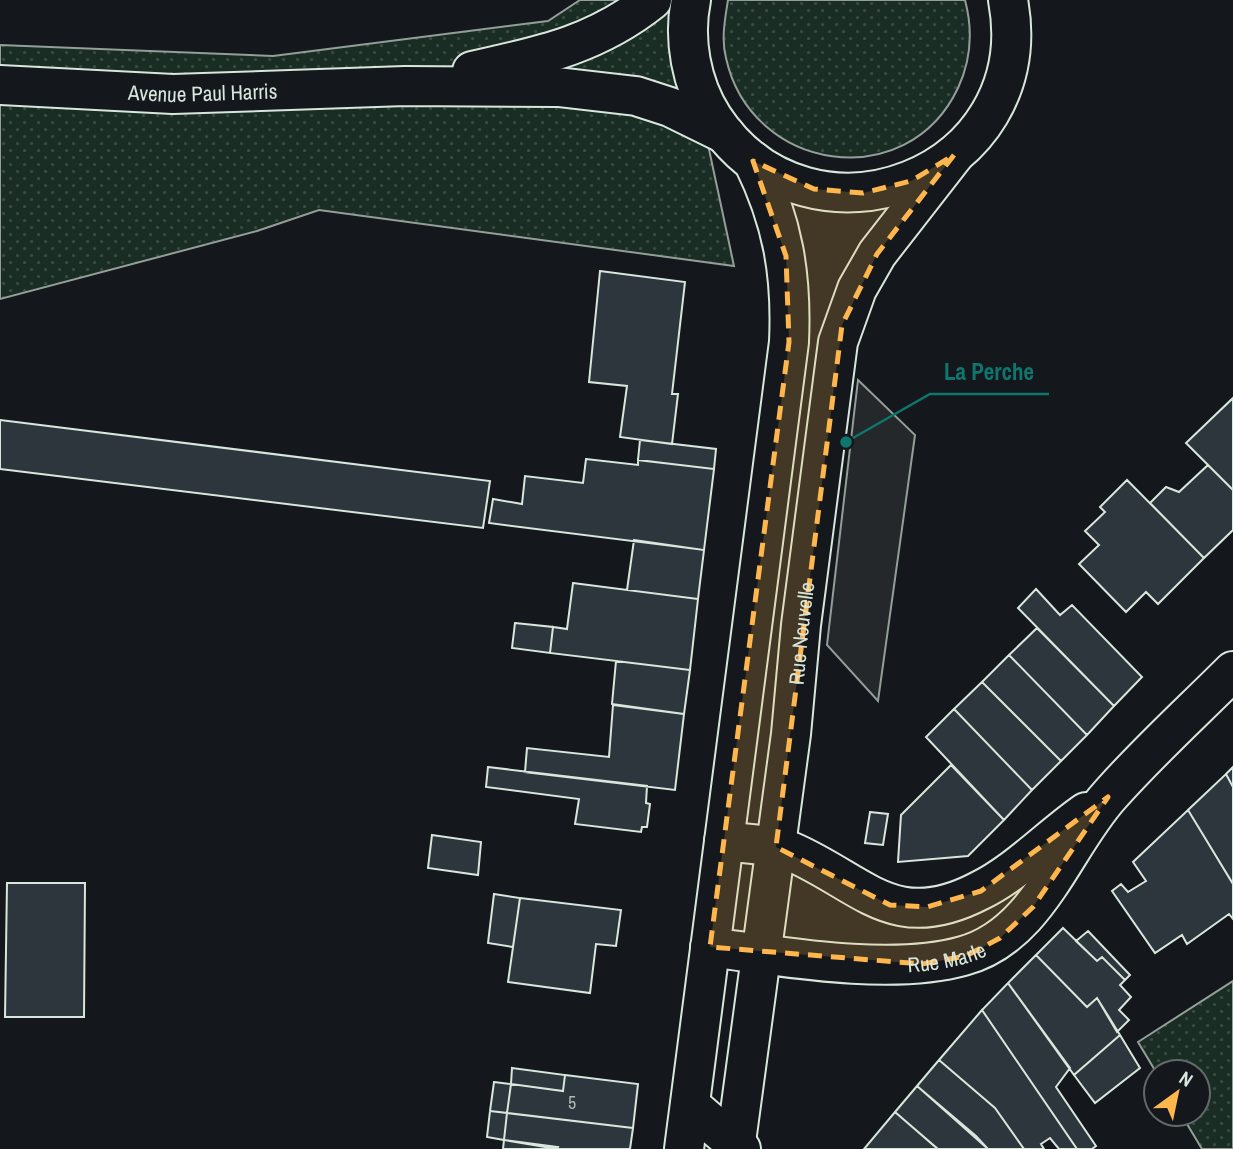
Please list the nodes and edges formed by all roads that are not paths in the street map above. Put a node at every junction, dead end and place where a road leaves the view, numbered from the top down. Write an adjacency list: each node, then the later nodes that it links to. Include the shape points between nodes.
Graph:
1 (652, 0): 5 (main road, Avenue Paul Harris, via 627,20 587,41 545,55)
2 (691, 0): 6 (main road, via 692,68 706,107)
3 (1008, 0): 7 (main road, via 1011,46 1005,77 985,120)
4 (0, 85): 5 (main road, Avenue Paul Harris, via 173,94)
5 (405, 86): 6 (main road, Avenue Paul Harris, via 610,91 670,107)
6 (725, 134): 8 (main road)
7 (954, 155): 8 (main road, via 911,181 863,193 814,189 781,178); 12 (main road, Rue Nouvelle, via 877,254 840,333 823,441)
8 (753, 161): 11 (main road, via 780,229 791,295 779,428)
9 (1233, 671): 10 (main road, Rue Marle)
10 (1108, 797): 12 (main road, Rue Marle, via 981,891 927,907 890,905); 14 (main road, Rue Marle, via 1033,907 1000,938 966,956 922,964)
11 (724, 841): 12 (main road, Rue Marle); 13 (main road)
12 (776, 847): 14 (main road, Rue Nouvelle)
13 (710, 947): 14 (main road, Rue Marle); 15 (main road)
14 (760, 954): 16 (main road, Rue Nouvelle)
15 (690, 1105): 16 (main road); 17 (main road)
16 (737, 1148)
17 (684, 1149)

